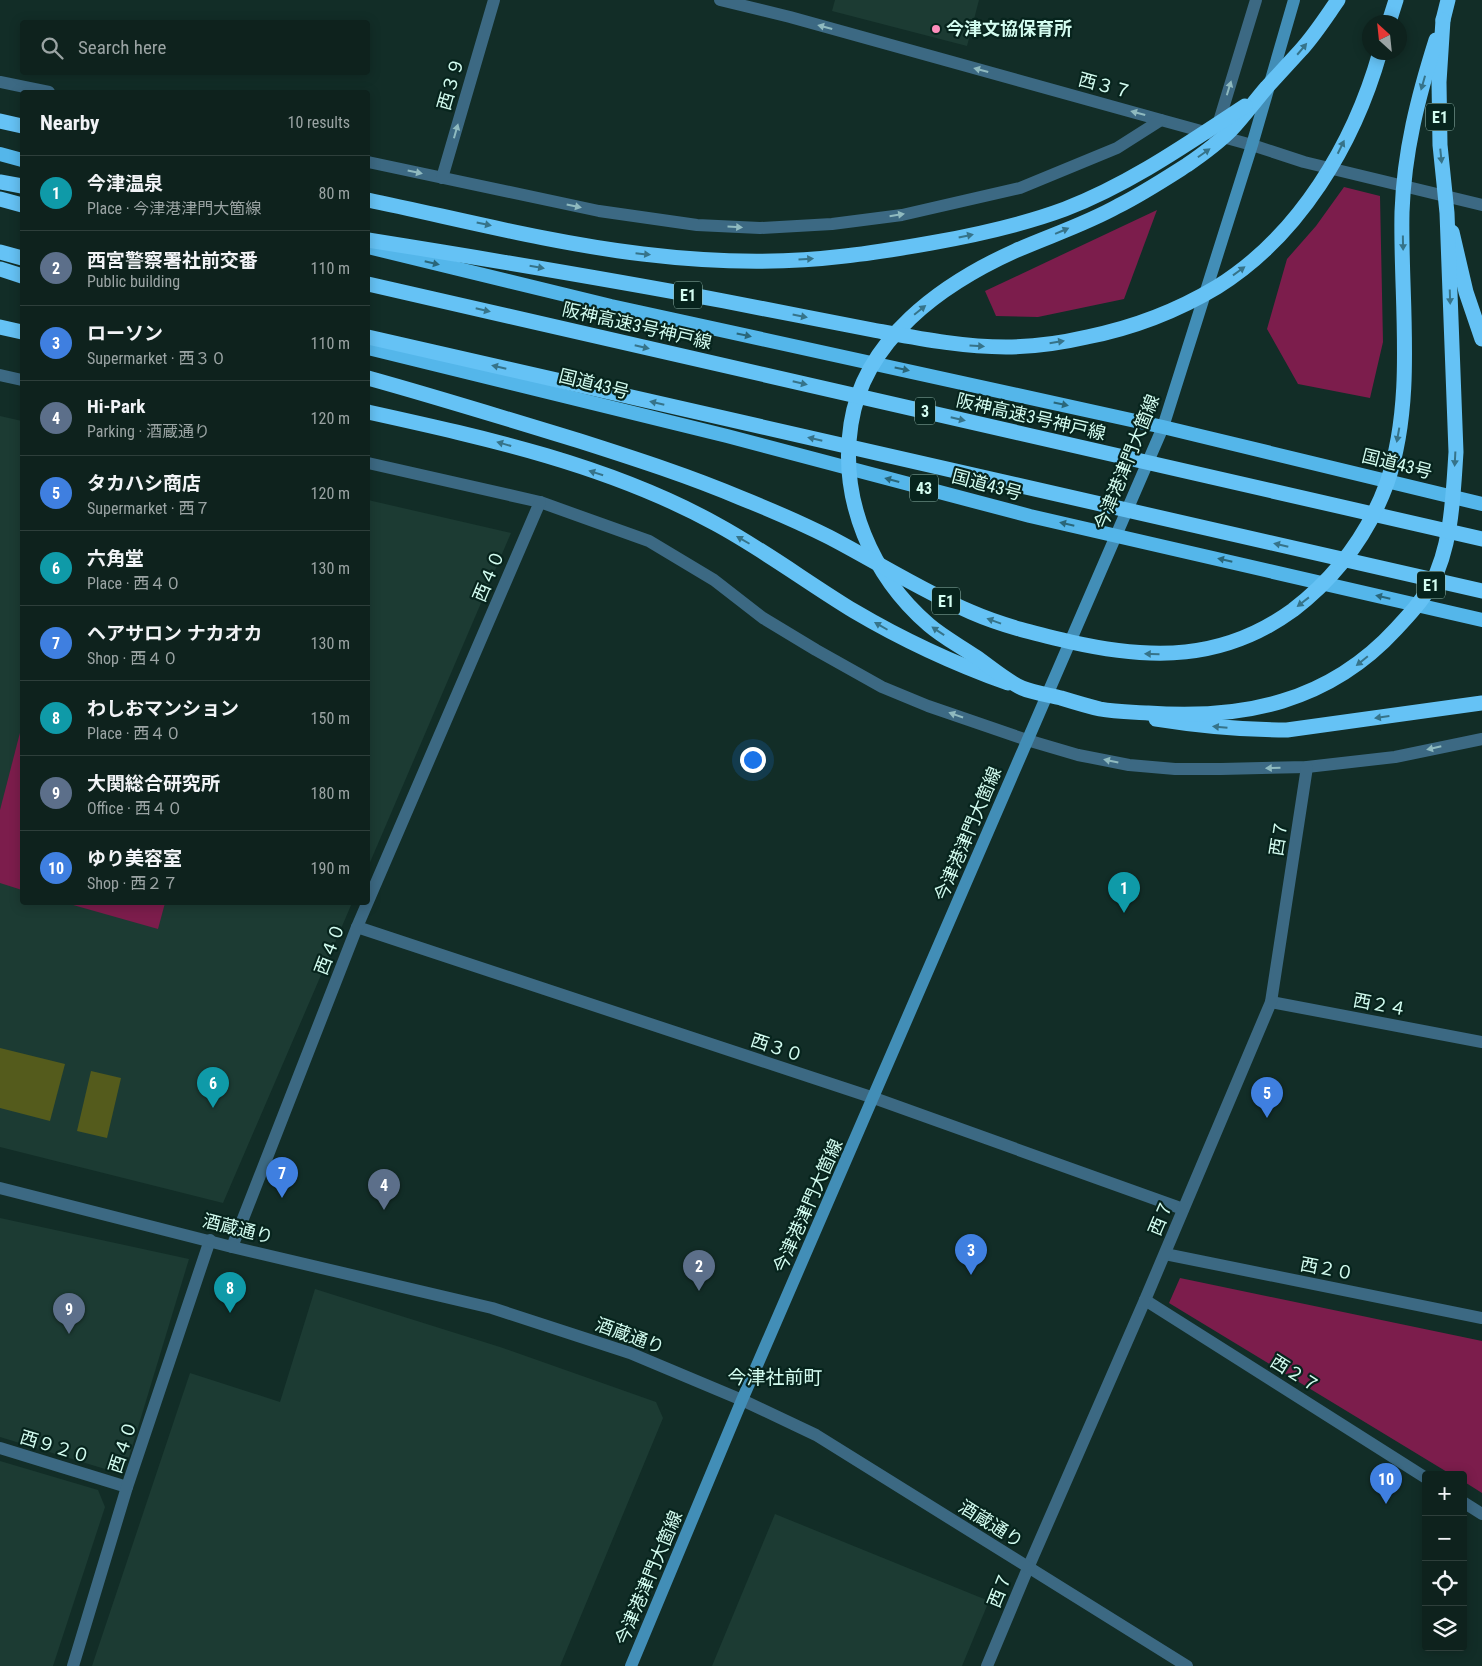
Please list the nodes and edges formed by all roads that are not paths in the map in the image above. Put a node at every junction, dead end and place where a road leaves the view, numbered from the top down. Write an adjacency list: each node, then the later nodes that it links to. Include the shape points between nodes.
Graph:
1 (494, 0): 22 (street, 西３９, one-way to 1)
2 (720, 0): 14 (street, 西３７, one-way to 2)
3 (1256, 0): 17 (street, one-way to 3)
4 (1294, 0): 18 (main road, 今津港津門大箇線)
5 (1338, 0): 13 (highway, E1, one-way to 5, bridge, via 1302,50)
6 (1396, 0): 8 (highway)
7 (1448, 0): 9 (highway, E1)
8 (1391, 15)
9 (1443, 20): 29 (highway, E1, one-way to 29, bridge, via 1439,82 1440,145); 46 (highway, E1, one-way to 46, bridge, via 1418,100 1404,170 1404,386 1393,464 1365,529 1329,579 1272,624 1237,640 1195,651 1150,654 1087,645 1011,627 935,596 818,532 670,470 466,405)
10 (1377, 60): 30 (highway, E1, one-way to 10, bridge, via 609,280 945,343 1008,347 1079,339 1114,331 1185,304 1218,286 1275,240 1319,184 1337,155 1363,102)
11 (0, 82): 12 (street)
12 (39, 90)
13 (1257, 98): 26 (highway, E1, one-way to 13, bridge, via 587,246 644,254 735,260 843,257 966,236 1065,209 1153,165); 56 (highway, E1, one-way to 13, bridge, via 930,626 885,575 868,545 857,513 848,450 860,390 888,342 911,317 936,297 986,265 1116,208 1153,186 1212,147)
14 (1161, 120): 17 (street, 西３７); 22 (street, one-way to 14, via 599,211 697,225 760,228 832,224 902,215 1020,188 1117,148)
15 (0, 121): 16 (highway)
16 (20, 126)
17 (1214, 135): 18 (street, 西３７)
18 (1252, 145): 28 (street, 西３７, via 1304,162); 48 (main road, 今津港津門大箇線)
19 (0, 154): 20 (highway)
20 (20, 159)
21 (370, 162): 22 (street, one-way to 22)
22 (442, 178)
23 (0, 182): 24 (highway)
24 (20, 186)
25 (0, 200): 27 (highway)
26 (370, 200)
27 (20, 205)
28 (1482, 205)
29 (1447, 213): 42 (highway, E1, bridge, via 1466,292); 58 (highway, E1, one-way to 58, bridge, via 1456,452 1443,558 1430,587 1398,628 1357,665 1322,686 1284,702 1237,712 1202,715)
30 (370, 240)
31 (370, 247): 48 (highway, 国道43号, one-way to 48, via 611,306)
32 (0, 252): 33 (highway)
33 (20, 257)
34 (0, 258): 35 (highway)
35 (20, 263)
36 (0, 269): 37 (highway)
37 (20, 275)
38 (370, 284): 53 (highway, 阪神高速3号神戸線 / 3, one-way to 53, bridge)
39 (0, 327): 40 (highway)
40 (20, 332)
41 (370, 336): 54 (highway, one-way to 41, bridge)
42 (1482, 340)
43 (370, 348): 52 (highway, 国道43号 / 43, one-way to 43)
44 (0, 374): 45 (street)
45 (20, 379)
46 (370, 379)
47 (370, 412): 56 (highway, E1, one-way to 47, bridge, via 903,639 759,549 668,500 551,458)
48 (1164, 427): 51 (highway, 国道43号); 52 (main road, 今津港津門大箇線)
49 (370, 463): 50 (street)
50 (540, 502): 60 (street, one-way to 50, via 882,687 764,618 714,580 650,541); 62 (street, 西４０)
51 (1482, 504)
52 (1116, 535): 55 (highway, 国道43号 / 43, one-way to 52); 60 (main road, 今津港津門大箇線)
53 (1482, 539)
54 (1482, 591)
55 (1482, 620)
56 (1022, 688): 58 (highway, E1, bridge)
57 (1482, 703): 58 (highway, E1, one-way to 58, bridge, via 1288,730 1218,727)
58 (1102, 710)
59 (1482, 739): 61 (street, one-way to 61, via 1395,757)
60 (1027, 740): 61 (street, one-way to 60, via 1175,769 1129,765); 67 (main road, 今津港津門大箇線)
61 (1307, 767): 65 (street, 西７)
62 (370, 897)
63 (366, 905): 64 (street, 西４０)
64 (357, 927): 67 (street, 西３０); 71 (street, 西４０)
65 (1271, 1002): 66 (street, 西２４); 69 (street, 西７)
66 (1482, 1042)
67 (874, 1098): 69 (street, 西３０); 75 (main road, 今津港津門大箇線)
68 (0, 1188): 70 (street, 酒蔵通り)
69 (1184, 1209): 72 (street, 西７)
70 (210, 1240): 71 (street, 酒蔵通り); 78 (street, 西４０)
71 (232, 1247): 75 (street, 酒蔵通り, via 492,1308 630,1353)
72 (1165, 1254): 73 (street, 西７); 74 (street, 西２０)
73 (1145, 1300): 77 (street, 西２７); 81 (street, 西７)
74 (1482, 1318)
75 (742, 1400): 81 (street, 酒蔵通り, via 816,1435); 83 (main road, 今津港津門大箇線)
76 (0, 1448): 78 (street, 西９２０)
77 (1422, 1475)
78 (127, 1488): 82 (street, 西４０)
79 (1467, 1505): 80 (street)
80 (1482, 1514)
81 (1028, 1568): 84 (street, 西７); 85 (street, 酒蔵通り)
82 (73, 1666)
83 (631, 1666)
84 (987, 1666)
85 (1187, 1666)

